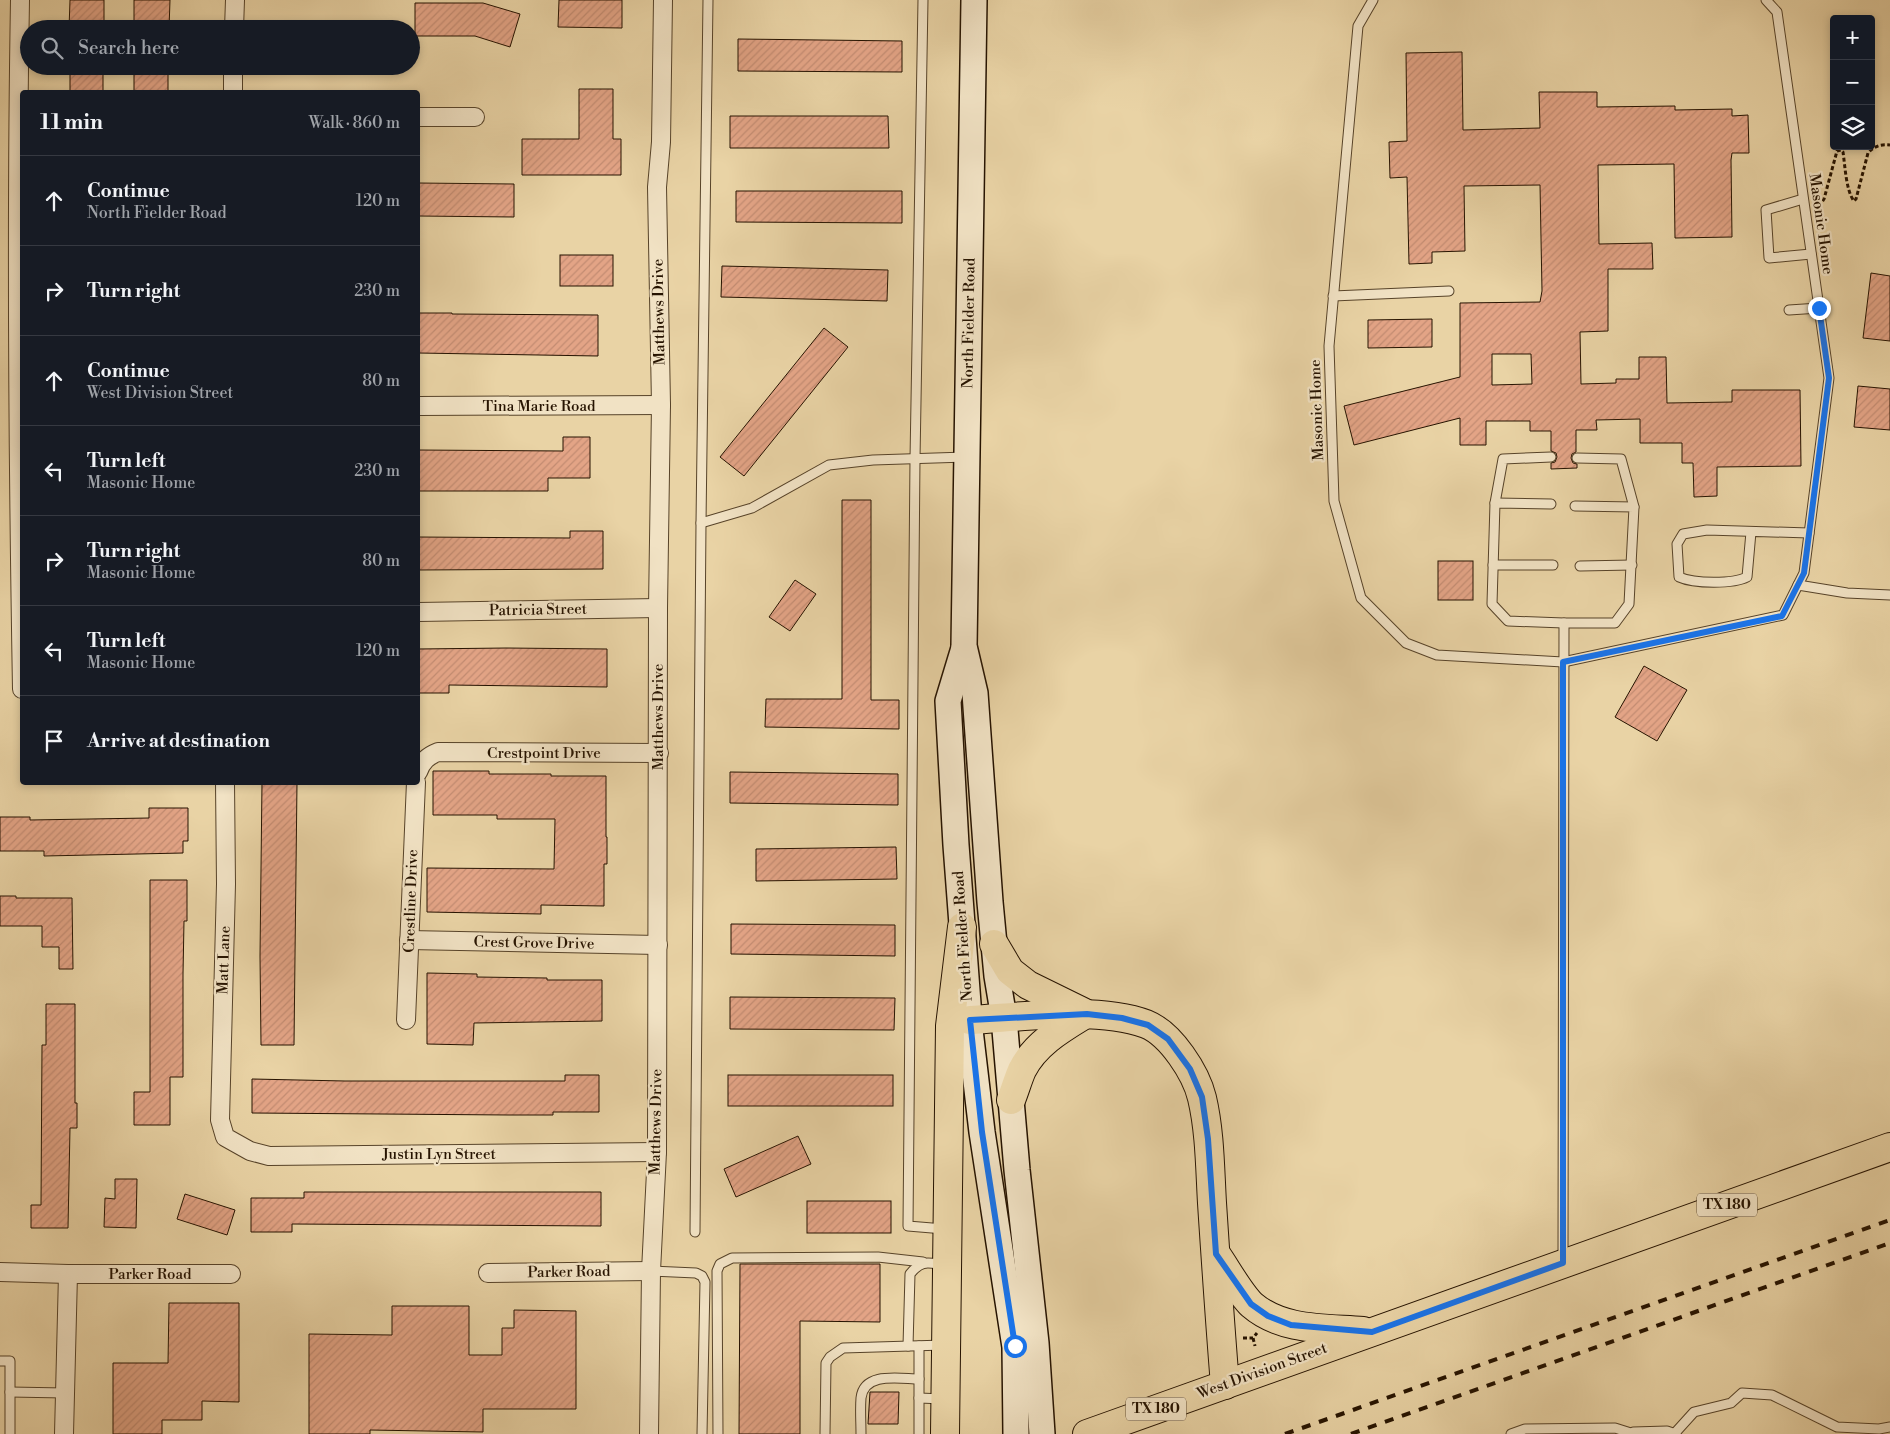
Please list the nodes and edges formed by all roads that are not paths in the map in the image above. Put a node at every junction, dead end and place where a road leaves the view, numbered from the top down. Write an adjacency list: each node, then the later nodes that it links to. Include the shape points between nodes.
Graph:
1 (20, 0): 37 (street, via 17,204)
2 (235, 0): 9 (street)
3 (663, 0): 20 (street, Matthews Drive, via 661,142 657,187)
4 (708, 0): 30 (lane)
5 (923, 0): 25 (lane)
6 (974, 0): 22 (main road, North Fielder Road)
7 (1373, 0): 17 (lane, Masonic Home, via 1358,26)
8 (1766, 0): 14 (lane, Masonic Home, via 1776,12)
9 (234, 20)
10 (233, 75): 11 (street)
11 (233, 90)
12 (420, 117): 13 (street)
13 (475, 117)
14 (1804, 203): 15 (lane, Masonic Home); 15 (lane, via 1766,210 1768,258)
15 (1811, 254): 18 (lane, Masonic Home)
16 (1448, 291): 17 (lane)
17 (1333, 296): 44 (lane, Masonic Home, via 1329,346 1334,501 1361,598 1406,643 1437,655)
18 (1819, 308): 19 (lane); 32 (lane, Masonic Home, via 1829,378)
19 (1790, 310)
20 (661, 405): 21 (street, Tina Marie Road); 40 (street, Matthews Drive)
21 (420, 406)
22 (967, 457): 25 (lane); 43 (main road, North Fielder Road)
23 (1551, 457): 26 (lane, via 1503,459)
24 (1576, 458): 29 (lane, via 1621,459)
25 (915, 459): 30 (lane, via 829,465 752,508); 61 (lane, via 908,1226)
26 (1495, 503): 27 (lane); 33 (lane)
27 (1551, 504)
28 (1575, 506): 29 (lane)
29 (1634, 507): 35 (lane)
30 (701, 523): 62 (lane)
31 (1751, 532): 31 (lane, via 1707,530 1683,534 1677,544 1679,578 1688,581 1739,581 1747,577); 32 (lane)
32 (1809, 533): 38 (lane, Masonic Home, via 1804,573)
33 (1493, 565): 34 (lane); 42 (lane, via 1492,604 1508,620)
34 (1553, 565)
35 (1632, 565): 36 (lane); 42 (lane, via 1629,604 1615,623)
36 (1580, 566)
37 (20, 578)
38 (1798, 584): 39 (lane); 44 (lane, Masonic Home, via 1782,616)
39 (1890, 595)
40 (658, 608): 41 (street, Patricia Street); 45 (street, Matthews Drive)
41 (420, 612)
42 (1564, 623): 44 (lane)
43 (964, 646): 49 (main road, North Fielder Road, via 948,701); 51 (main road, North Fielder Road, via 975,693)
44 (1563, 662): 64 (lane)
45 (659, 753): 46 (street, Crestpoint Drive, via 438,752); 52 (street, Matthews Drive)
46 (420, 767)
47 (225, 785): 58 (street, Matt Lane, via 220,1120)
48 (416, 785): 50 (street, Crestline Drive)
49 (962, 927): 56 (main road, North Fielder Road); 61 (main road, via 950,1026)
50 (409, 940): 52 (street, Crest Grove Drive); 55 (street, Crestline Drive)
51 (994, 944): 53 (main road, via 1010,972 1028,985); 54 (main road, North Fielder Road)
52 (658, 945): 60 (street, Matthews Drive)
53 (1087, 1014): 54 (main road); 57 (main road, via 1038,1047 1023,1069); 63 (main road, via 1148,1025 1168,1039 1190,1069 1202,1097 1208,1139)
54 (1004, 1018): 56 (main road); 57 (main road, North Fielder Road)
55 (406, 1020)
56 (970, 1020): 73 (main road, North Fielder Road, via 982,1132)
57 (1011, 1100): 73 (main road, North Fielder Road)
58 (225, 1137): 60 (street, Justin Lyn Street, via 250,1152 269,1156)
59 (1890, 1147): 64 (main road, West Division Street / TX 180)
60 (657, 1152): 66 (street, Matthews Drive)
61 (948, 1229): 65 (main road)
62 (695, 1232)
63 (1216, 1254): 71 (main road, via 1251,1304 1268,1316 1291,1325); 78 (main road)
64 (1563, 1263): 71 (main road, West Division Street / TX 180)
65 (935, 1264): 72 (main road); 74 (lane, via 915,1268 910,1274); 90 (lane, via 878,1257 732,1258 720,1264 717,1271)
66 (651, 1271): 68 (street, Parker Road); 88 (street, Matthews Drive); 89 (lane, via 696,1273 705,1282)
67 (0, 1272): 69 (street, Parker Road)
68 (488, 1273)
69 (68, 1274): 70 (street, Parker Road); 80 (street)
70 (231, 1274)
71 (1372, 1332): 78 (main road, West Division Street / TX 180)
72 (946, 1345): 75 (lane); 82 (main road)
73 (1025, 1345): 95 (main road, North Fielder Road); 96 (main road, North Fielder Road)
74 (908, 1346): 75 (lane); 91 (lane, via 843,1348 830,1357 826,1363)
75 (919, 1346): 77 (lane)
76 (0, 1361): 79 (lane, via 10,1361)
77 (919, 1379): 81 (lane); 92 (lane, via 871,1381 861,1396)
78 (1225, 1384): 97 (main road, West Division Street / TX 180)
79 (10, 1392): 80 (lane); 83 (lane)
80 (65, 1392): 87 (street)
81 (919, 1398): 82 (lane); 93 (lane)
82 (946, 1399): 94 (main road)
83 (5, 1417): 86 (lane)
84 (1890, 1427): 99 (lane, via 1836,1427 1772,1395 1742,1393 1731,1403 1694,1412)
85 (1634, 1433): 98 (lane, via 1615,1428 1525,1429); 99 (lane, via 1668,1431)
86 (10, 1434)
87 (64, 1434)
88 (649, 1434)
89 (702, 1434)
90 (718, 1434)
91 (825, 1434)
92 (862, 1434)
93 (919, 1434)
94 (945, 1434)
95 (1016, 1434)
96 (1042, 1434)
97 (1087, 1434)
98 (1511, 1434)
99 (1675, 1434)

